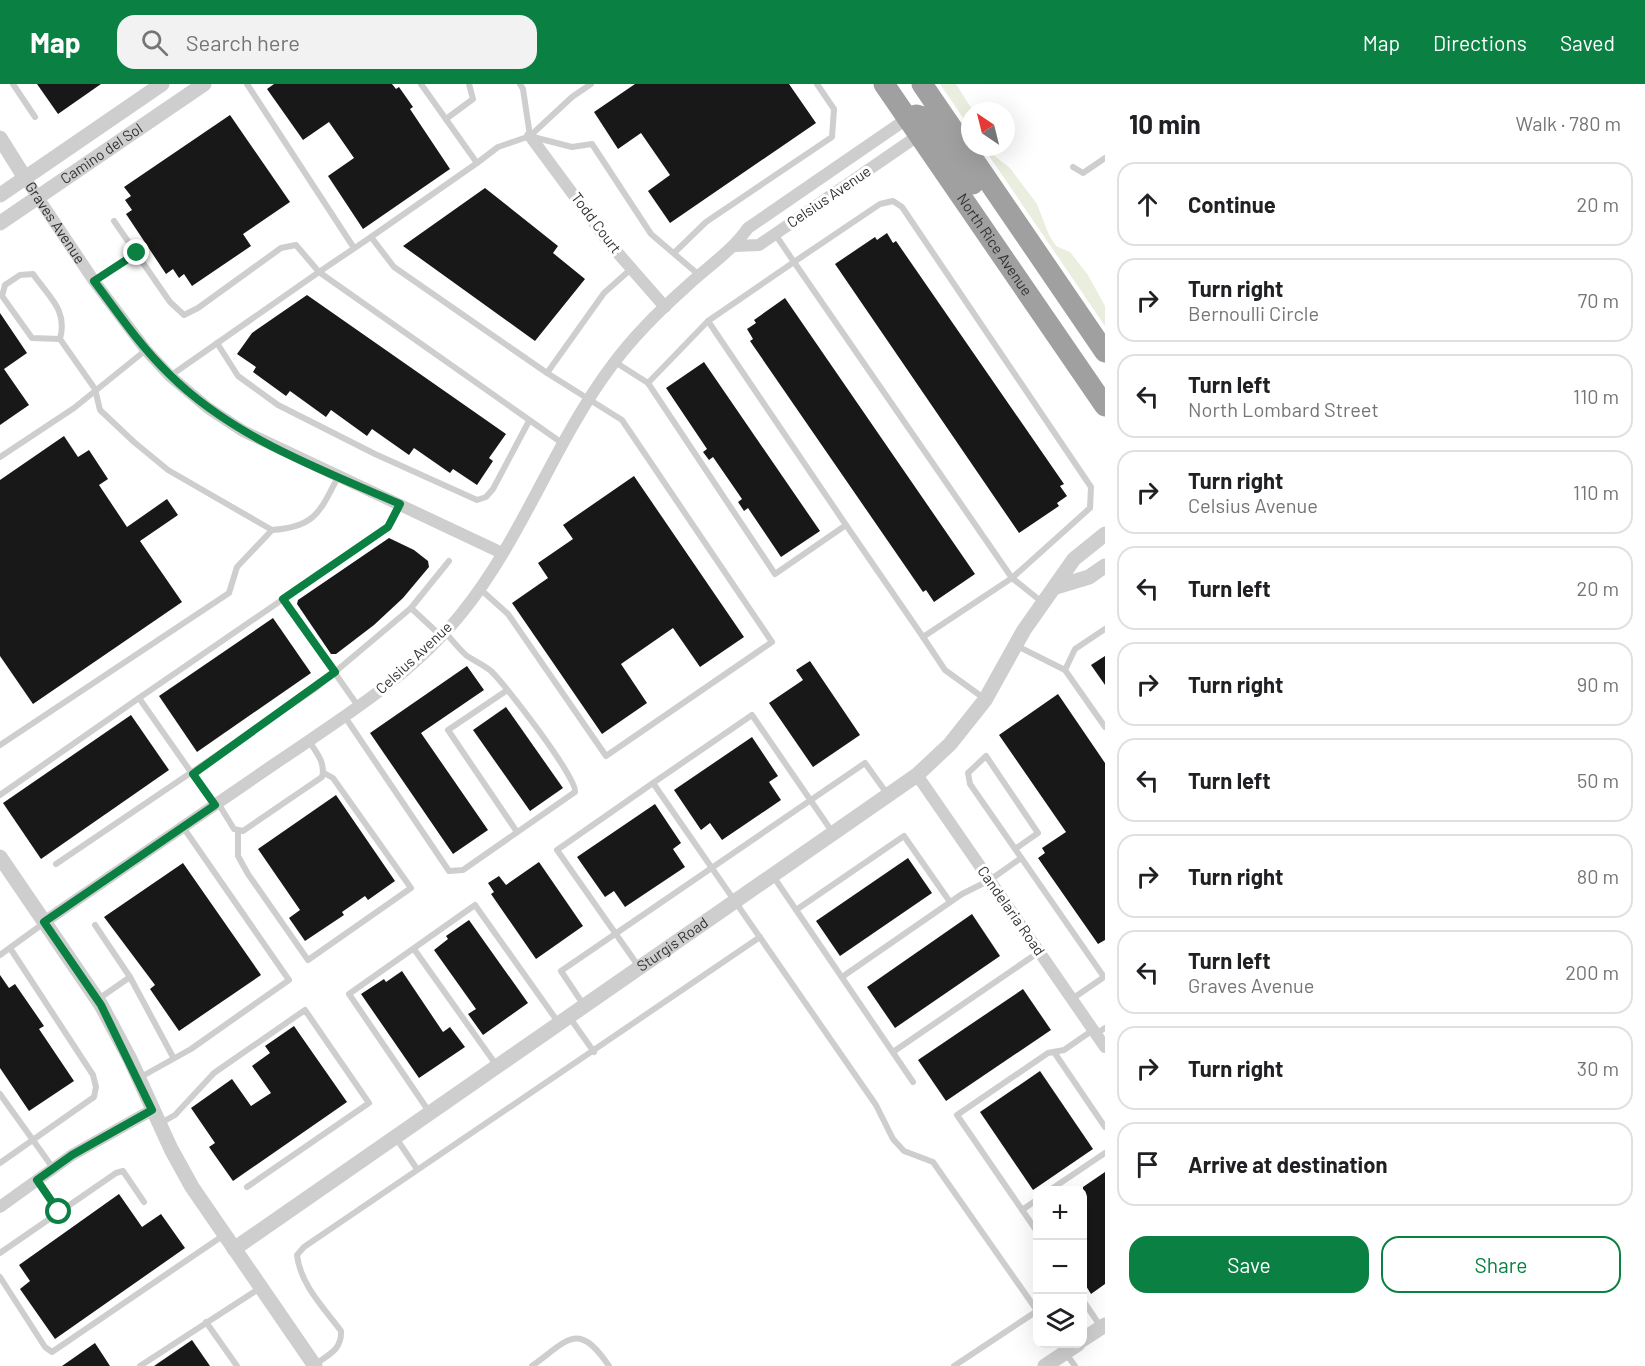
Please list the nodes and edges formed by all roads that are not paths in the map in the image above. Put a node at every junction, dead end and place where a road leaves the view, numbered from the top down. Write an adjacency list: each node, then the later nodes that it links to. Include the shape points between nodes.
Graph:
1 (13, 84): 12 (lane)
2 (162, 84): 20 (street, Camino del Sol)
3 (204, 84): 22 (street, Camino del Sol)
4 (247, 84): 29 (lane)
5 (422, 84): 13 (lane)
6 (469, 84): 13 (lane, via 473,99)
7 (520, 84): 15 (lane)
8 (591, 84): 15 (lane)
9 (818, 84): 31 (lane, via 834,109 832,137 706,222)
10 (884, 84): 14 (highway, North Rice Avenue)
11 (922, 84): 23 (highway, North Rice Avenue)
12 (35, 117)
13 (446, 119): 18 (lane)
14 (913, 127): 23 (highway, via 916,115 927,118 992,211); 26 (street, Celsius Avenue); 28 (street, Celsius Avenue, via 748,228); 49 (highway, North Rice Avenue)
15 (530, 136): 18 (lane, via 498,147); 31 (lane, via 572,147 592,144 651,234); 33 (street, Todd Court)
16 (0, 138): 20 (street, Graves Avenue)
17 (1105, 158): 19 (lane, via 1083,173)
18 (477, 163): 27 (lane)
19 (1073, 167)
20 (25, 178): 21 (street, Camino del Sol); 22 (street, Graves Avenue)
21 (0, 195)
22 (37, 197): 25 (street, Camino del Sol); 36 (street, Graves Avenue)
23 (1014, 219): 42 (highway, North Rice Avenue)
24 (114, 221): 30 (lane)
25 (0, 223)
26 (775, 234): 28 (street, Celsius Avenue, via 759,244); 32 (lane)
27 (371, 237): 29 (lane); 44 (lane, via 394,267)
28 (735, 246): 35 (street, Celsius Avenue)
29 (354, 248): 34 (lane)
30 (137, 253): 34 (lane, via 170,302 184,315 281,248 296,245); 36 (lane)
31 (674, 253): 35 (lane)
32 (794, 262): 38 (lane); 61 (lane); 61 (lane, via 880,204 893,201 902,207 1091,487 1090,508)
33 (631, 269): 37 (street, Todd Court); 44 (lane, via 604,293)
34 (319, 272): 40 (lane); 50 (lane)
35 (699, 275): 37 (street, Celsius Avenue)
36 (94, 281): 41 (street, Graves Avenue)
37 (665, 307): 43 (street, Celsius Avenue)
38 (708, 321): 46 (lane); 55 (lane)
39 (60, 339): 39 (lane, via 64,323 61,313 33,274 20,275 5,285 3,296 32,338); 47 (lane)
40 (217, 344): 45 (lane); 50 (lane, via 238,376 278,405 477,500 493,489)
41 (146, 350): 45 (street, Graves Avenue); 47 (lane)
42 (1105, 352)
43 (615, 362): 46 (lane); 48 (street, Celsius Avenue)
44 (548, 373): 48 (lane)
45 (170, 376): 53 (street, Graves Avenue, via 243,431)
46 (648, 383): 55 (lane, via 775,574)
47 (95, 389): 52 (lane, via 74,408); 56 (lane, via 100,410 168,470)
48 (588, 400): 51 (street, Celsius Avenue); 63 (lane, via 622,420 772,642 606,756 508,614)
49 (1105, 406)
50 (529, 421): 51 (lane)
51 (562, 443): 58 (street, Celsius Avenue)
52 (0, 457)
53 (338, 477): 54 (street, Graves Avenue); 56 (lane, via 316,517 286,529)
54 (400, 504): 58 (street, Graves Avenue); 64 (lane, via 388,527)
55 (846, 525): 69 (lane)
56 (272, 530): 80 (lane, via 237,567 229,593)
57 (1105, 534): 62 (street, Sturgis Road, via 1074,559)
58 (502, 553): 63 (street, Celsius Avenue)
59 (449, 561): 66 (lane)
60 (1105, 566): 62 (street, via 1089,577)
61 (1012, 578): 65 (lane); 69 (lane)
62 (1056, 587): 65 (street, Sturgis Road)
63 (479, 588): 68 (street, Celsius Avenue)
64 (283, 599): 72 (lane); 74 (lane)
65 (1043, 603): 70 (street, Sturgis Road)
66 (411, 608): 68 (lane); 72 (lane)
67 (1105, 629): 71 (lane, via 1075,649)
68 (443, 634): 73 (lane, via 491,671); 76 (street, Celsius Avenue, via 402,673)
69 (923, 637): 75 (lane, via 945,670)
70 (1015, 645): 71 (lane); 75 (street, Sturgis Road)
71 (1065, 670): 78 (lane)
72 (335, 672): 76 (lane); 82 (lane)
73 (506, 691): 91 (lane, via 448,730); 91 (lane, via 576,787 575,792)
74 (140, 698): 82 (lane); 85 (lane)
75 (985, 700): 83 (street, Sturgis Road, via 950,744)
76 (358, 706): 77 (street, Celsius Avenue)
77 (345, 716): 79 (street, Celsius Avenue); 91 (lane, via 449,872 463,870)
78 (1105, 727)
79 (308, 741): 81 (lane); 88 (street, Celsius Avenue)
80 (0, 745)
81 (324, 773): 90 (lane); 90 (lane, via 333,777 411,888 308,960 238,856)
82 (193, 774): 88 (lane); 96 (lane)
83 (917, 775): 86 (street, Sturgis Road); 99 (street, Candelaria Road)
84 (653, 783): 87 (lane, via 752,715); 97 (lane); 105 (lane, via 557,850)
85 (0, 795)
86 (888, 796): 87 (lane, via 865,763); 92 (street, Sturgis Road)
87 (809, 800): 92 (lane); 97 (lane)
88 (216, 804): 89 (street, Celsius Avenue); 90 (lane)
89 (183, 827): 103 (street, Celsius Avenue); 125 (lane, via 289,980)
90 (238, 832)
91 (518, 832)
92 (833, 834): 98 (street, Sturgis Road)
93 (1015, 849): 93 (lane, via 970,784 968,773 986,756 1038,833); 95 (lane)
94 (0, 857): 103 (street)
95 (1021, 858): 99 (lane); 114 (lane)
96 (56, 864)
97 (712, 867): 100 (lane); 105 (lane)
98 (773, 876): 100 (street, Sturgis Road); 102 (lane)
99 (990, 880): 101 (lane); 109 (street, Candelaria Road)
100 (736, 902): 106 (lane); 111 (street, Sturgis Road)
101 (950, 902): 102 (lane, via 904,836); 113 (lane)
102 (796, 910): 113 (lane)
103 (44, 922): 107 (lane); 116 (street)
104 (94, 925): 112 (lane)
105 (615, 933): 111 (lane); 117 (lane, via 561,971)
106 (760, 937): 122 (lane); 156 (lane, via 876,1104 893,1139 904,1150 933,1162)
107 (10, 948): 110 (lane); 136 (lane, via 93,1075 96,1087 94,1097)
108 (414, 950): 118 (lane, via 475,905); 127 (lane); 132 (lane, via 349,993)
109 (1039, 952): 115 (street, Candelaria Road); 123 (lane)
110 (0, 955)
111 (640, 969): 117 (street, Sturgis Road)
112 (130, 977): 116 (lane); 125 (lane)
113 (842, 977): 123 (lane)
114 (1104, 977): 115 (lane)
115 (1072, 999): 119 (street, Candelaria Road)
116 (97, 1000): 128 (street)
117 (585, 1007): 118 (street, Sturgis Road)
118 (565, 1021): 122 (lane); 127 (street, Sturgis Road)
119 (1098, 1031): 120 (street, Candelaria Road); 121 (lane)
120 (1105, 1047)
121 (1064, 1050): 124 (lane); 126 (lane)
122 (594, 1052): 140 (lane)
123 (893, 1052): 129 (lane)
124 (1054, 1052): 126 (lane); 147 (lane, via 957,1115)
125 (174, 1057): 128 (lane)
126 (1060, 1062): 134 (lane)
127 (498, 1067): 132 (street, Sturgis Road)
128 (138, 1078): 131 (street)
129 (913, 1082)
130 (0, 1094): 136 (lane)
131 (152, 1110): 133 (street); 139 (street)
132 (430, 1114): 135 (street, Sturgis Road)
133 (159, 1124): 143 (lane, via 175,1115 214,1073 305,1010 369,1103); 150 (street, via 192,1187)
134 (1105, 1127)
135 (396, 1138): 140 (lane); 151 (street, Sturgis Road)
136 (33, 1140): 138 (lane); 139 (lane)
137 (1105, 1153): 142 (lane)
138 (0, 1163)
139 (53, 1168): 141 (street)
140 (417, 1169): 163 (lane, via 303,1247 297,1255 305,1282 341,1331 338,1349)
141 (37, 1180): 146 (street); 148 (lane)
142 (1057, 1186)
143 (247, 1187)
144 (144, 1202): 148 (lane, via 123,1171)
145 (1033, 1202): 147 (lane)
146 (0, 1207)
147 (1022, 1210): 149 (lane)
148 (59, 1212): 152 (lane)
149 (1033, 1226)
150 (225, 1235): 151 (street); 153 (lane, via 52,1352)
151 (234, 1249): 154 (street)
152 (0, 1253)
153 (0, 1277)
154 (261, 1288): 158 (lane); 163 (street)
155 (1087, 1304): 159 (lane)
156 (1033, 1305)
157 (1033, 1314): 168 (lane)
158 (206, 1322): 164 (lane); 165 (lane)
159 (1103, 1326): 160 (street)
160 (1087, 1337)
161 (1065, 1348): 169 (street)
162 (1068, 1348): 170 (lane)
163 (311, 1364)
164 (140, 1366)
165 (237, 1366)
166 (532, 1366): 167 (lane, via 571,1338 586,1339)
167 (609, 1366)
168 (954, 1366)
169 (1045, 1366)
170 (1075, 1366)

